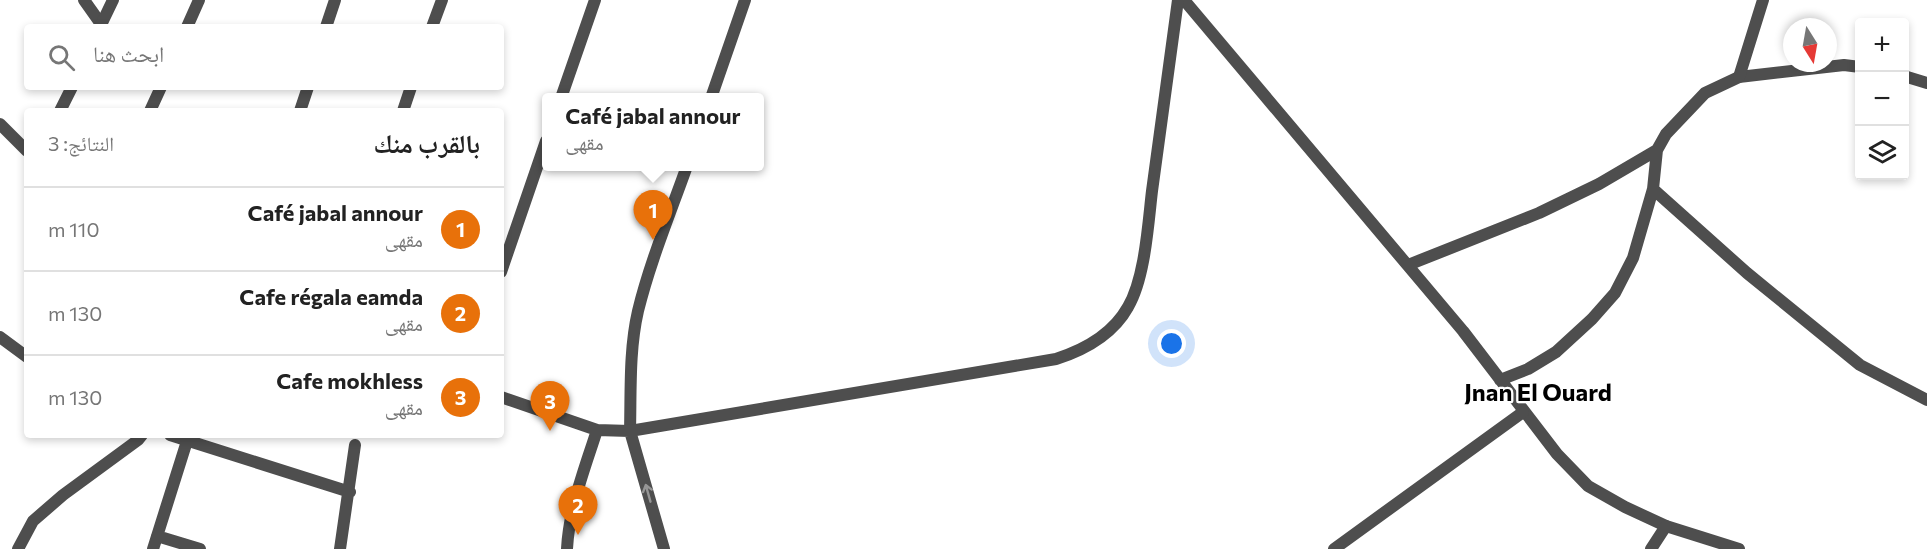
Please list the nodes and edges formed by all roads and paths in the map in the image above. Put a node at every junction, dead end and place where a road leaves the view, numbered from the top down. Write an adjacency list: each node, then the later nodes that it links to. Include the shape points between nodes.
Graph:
1 (84, 0): 11 (street)
2 (113, 0): 12 (street)
3 (199, 0): 13 (street)
4 (335, 0): 14 (street)
5 (442, 0): 15 (street)
6 (595, 0): 24 (street)
7 (745, 0): 25 (street)
8 (1178, 0): 45 (street, via 1137,290 1118,321 1099,339 1056,359)
9 (1184, 0): 37 (street)
10 (1763, 0): 17 (street)
11 (100, 24)
12 (101, 24)
13 (188, 24)
14 (327, 24)
15 (433, 24)
16 (1855, 66): 17 (street)
17 (1739, 77): 32 (street, via 1705,93 1666,134)
18 (1909, 77): 19 (street)
19 (1927, 82)
20 (70, 90): 26 (street)
21 (160, 90): 27 (street)
22 (307, 90): 28 (street)
23 (410, 90): 29 (street)
24 (563, 93)
25 (713, 93)
26 (62, 108)
27 (151, 108)
28 (301, 108)
29 (403, 108)
30 (0, 124): 31 (street)
31 (24, 148)
32 (1657, 150): 35 (street); 37 (street, via 1539,213)
33 (542, 153): 36 (street)
34 (685, 171): 45 (street, via 638,313)
35 (1653, 189): 40 (street, via 1633,258 1615,293 1557,352); 42 (street, via 1747,273 1860,365)
36 (504, 263)
37 (1408, 265): 40 (street)
38 (0, 337): 39 (street)
39 (24, 355)
40 (1500, 380): 43 (street)
41 (504, 398): 44 (street)
42 (1927, 400)
43 (1523, 412): 51 (street, via 1588,486); 59 (street)
44 (597, 430): 45 (street); 57 (street, via 575,501)
45 (630, 431): 58 (street, one-way to 45)
46 (136, 438): 53 (street, via 33,521)
47 (179, 438): 48 (street)
48 (188, 441): 50 (street); 52 (street)
49 (355, 445): 50 (street)
50 (350, 492): 56 (street)
51 (1666, 526): 60 (street); 61 (street)
52 (157, 536): 54 (street); 55 (street)
53 (18, 549)
54 (153, 549)
55 (200, 549)
56 (340, 549)
57 (567, 549)
58 (664, 549)
59 (1334, 549)
60 (1651, 549)
61 (1739, 549)

